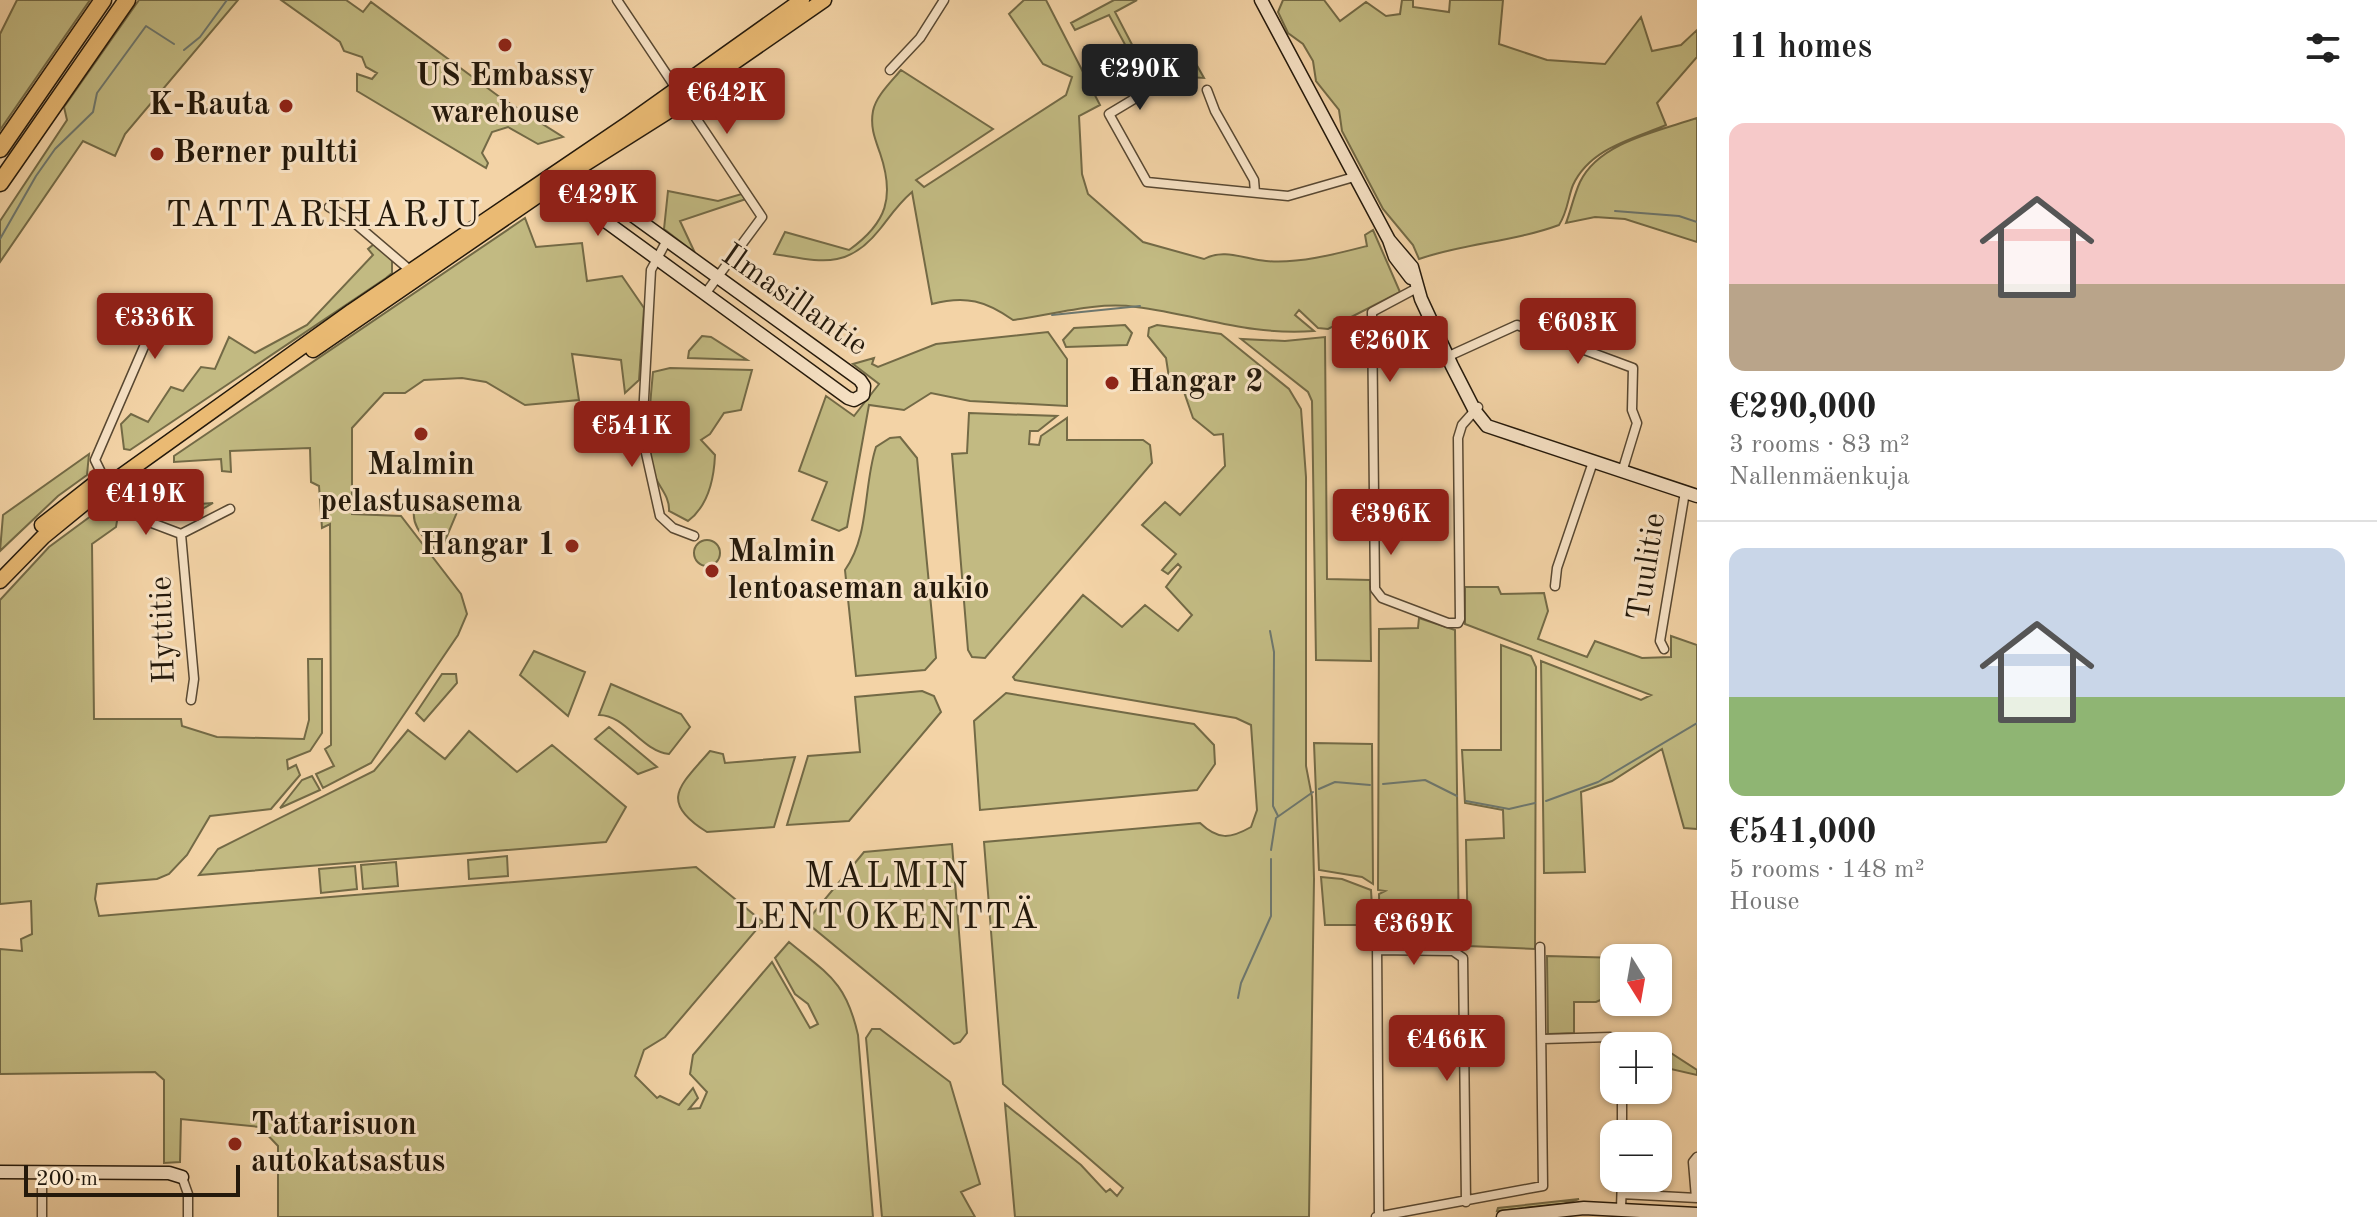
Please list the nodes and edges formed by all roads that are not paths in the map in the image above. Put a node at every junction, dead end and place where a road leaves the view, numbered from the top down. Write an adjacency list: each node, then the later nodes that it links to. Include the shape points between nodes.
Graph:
1 (103, 0): 12 (highway)
2 (127, 0): 16 (highway)
3 (617, 0): 11 (street)
4 (802, 0): 11 (main road)
5 (824, 0): 11 (main road)
6 (944, 0): 8 (street, via 920,38)
7 (1261, 0): 14 (main road)
8 (890, 70)
9 (1154, 87): 17 (street, via 1109,114 1147,182)
10 (1207, 90): 17 (street, via 1254,180)
11 (679, 96): 13 (main road); 22 (street, via 762,217)
12 (0, 149)
13 (568, 169): 15 (main road); 19 (main road, Ilmasillantie)
14 (1354, 177): 17 (street, via 1288,196); 23 (main road)
15 (550, 181): 20 (main road, Ilmasillantie); 21 (main road)
16 (0, 183)
17 (1255, 192)
18 (329, 207): 21 (street)
19 (666, 242): 20 (street); 22 (main road, Ilmasillantie)
20 (657, 259): 24 (main road, Ilmasillantie); 34 (street, via 651,270 642,435 660,516)
21 (414, 274): 30 (main road)
22 (717, 278): 24 (street); 24 (main road, Ilmasillantie, via 860,380 863,395 848,398)
23 (1417, 288): 26 (main road); 27 (street, via 1372,312 1375,589 1379,597 1458,623 1458,438)
24 (705, 294)
25 (159, 312): 30 (street, via 96,455 96,466)
26 (1450, 357): 27 (main road); 29 (street, via 1514,325 1633,368 1632,410 1637,423)
27 (1477, 409): 28 (main road, via 1488,428)
28 (1593, 462): 29 (main road); 36 (street)
29 (1622, 472): 31 (main road)
30 (107, 482): 33 (street, Hyttitie, via 144,520); 35 (main road)
31 (1691, 494): 37 (street, Tuulitie, via 1660,641)
32 (230, 509): 33 (street)
33 (181, 534): 38 (street, Hyttitie, via 194,679)
34 (694, 536)
35 (2, 570)
36 (1555, 586)
37 (1664, 649)
38 (191, 700)
39 (1540, 947): 41 (street)
40 (1600, 1037): 41 (street)
41 (1543, 1039): 48 (street, via 1543,1186)
42 (1697, 1157): 47 (street)
43 (0, 1172): 44 (main road)
44 (42, 1173): 45 (main road); 51 (street)
45 (182, 1177): 52 (street)
46 (1622, 1194): 47 (street); 49 (street)
47 (1696, 1198)
48 (1466, 1202): 53 (street); 53 (street, via 1463,958 1453,951 1377,946)
49 (1621, 1209): 50 (main road); 54 (main road, via 1544,1210)
50 (1697, 1214)
51 (42, 1217)
52 (188, 1217)
53 (1378, 1217)
54 (1503, 1217)

